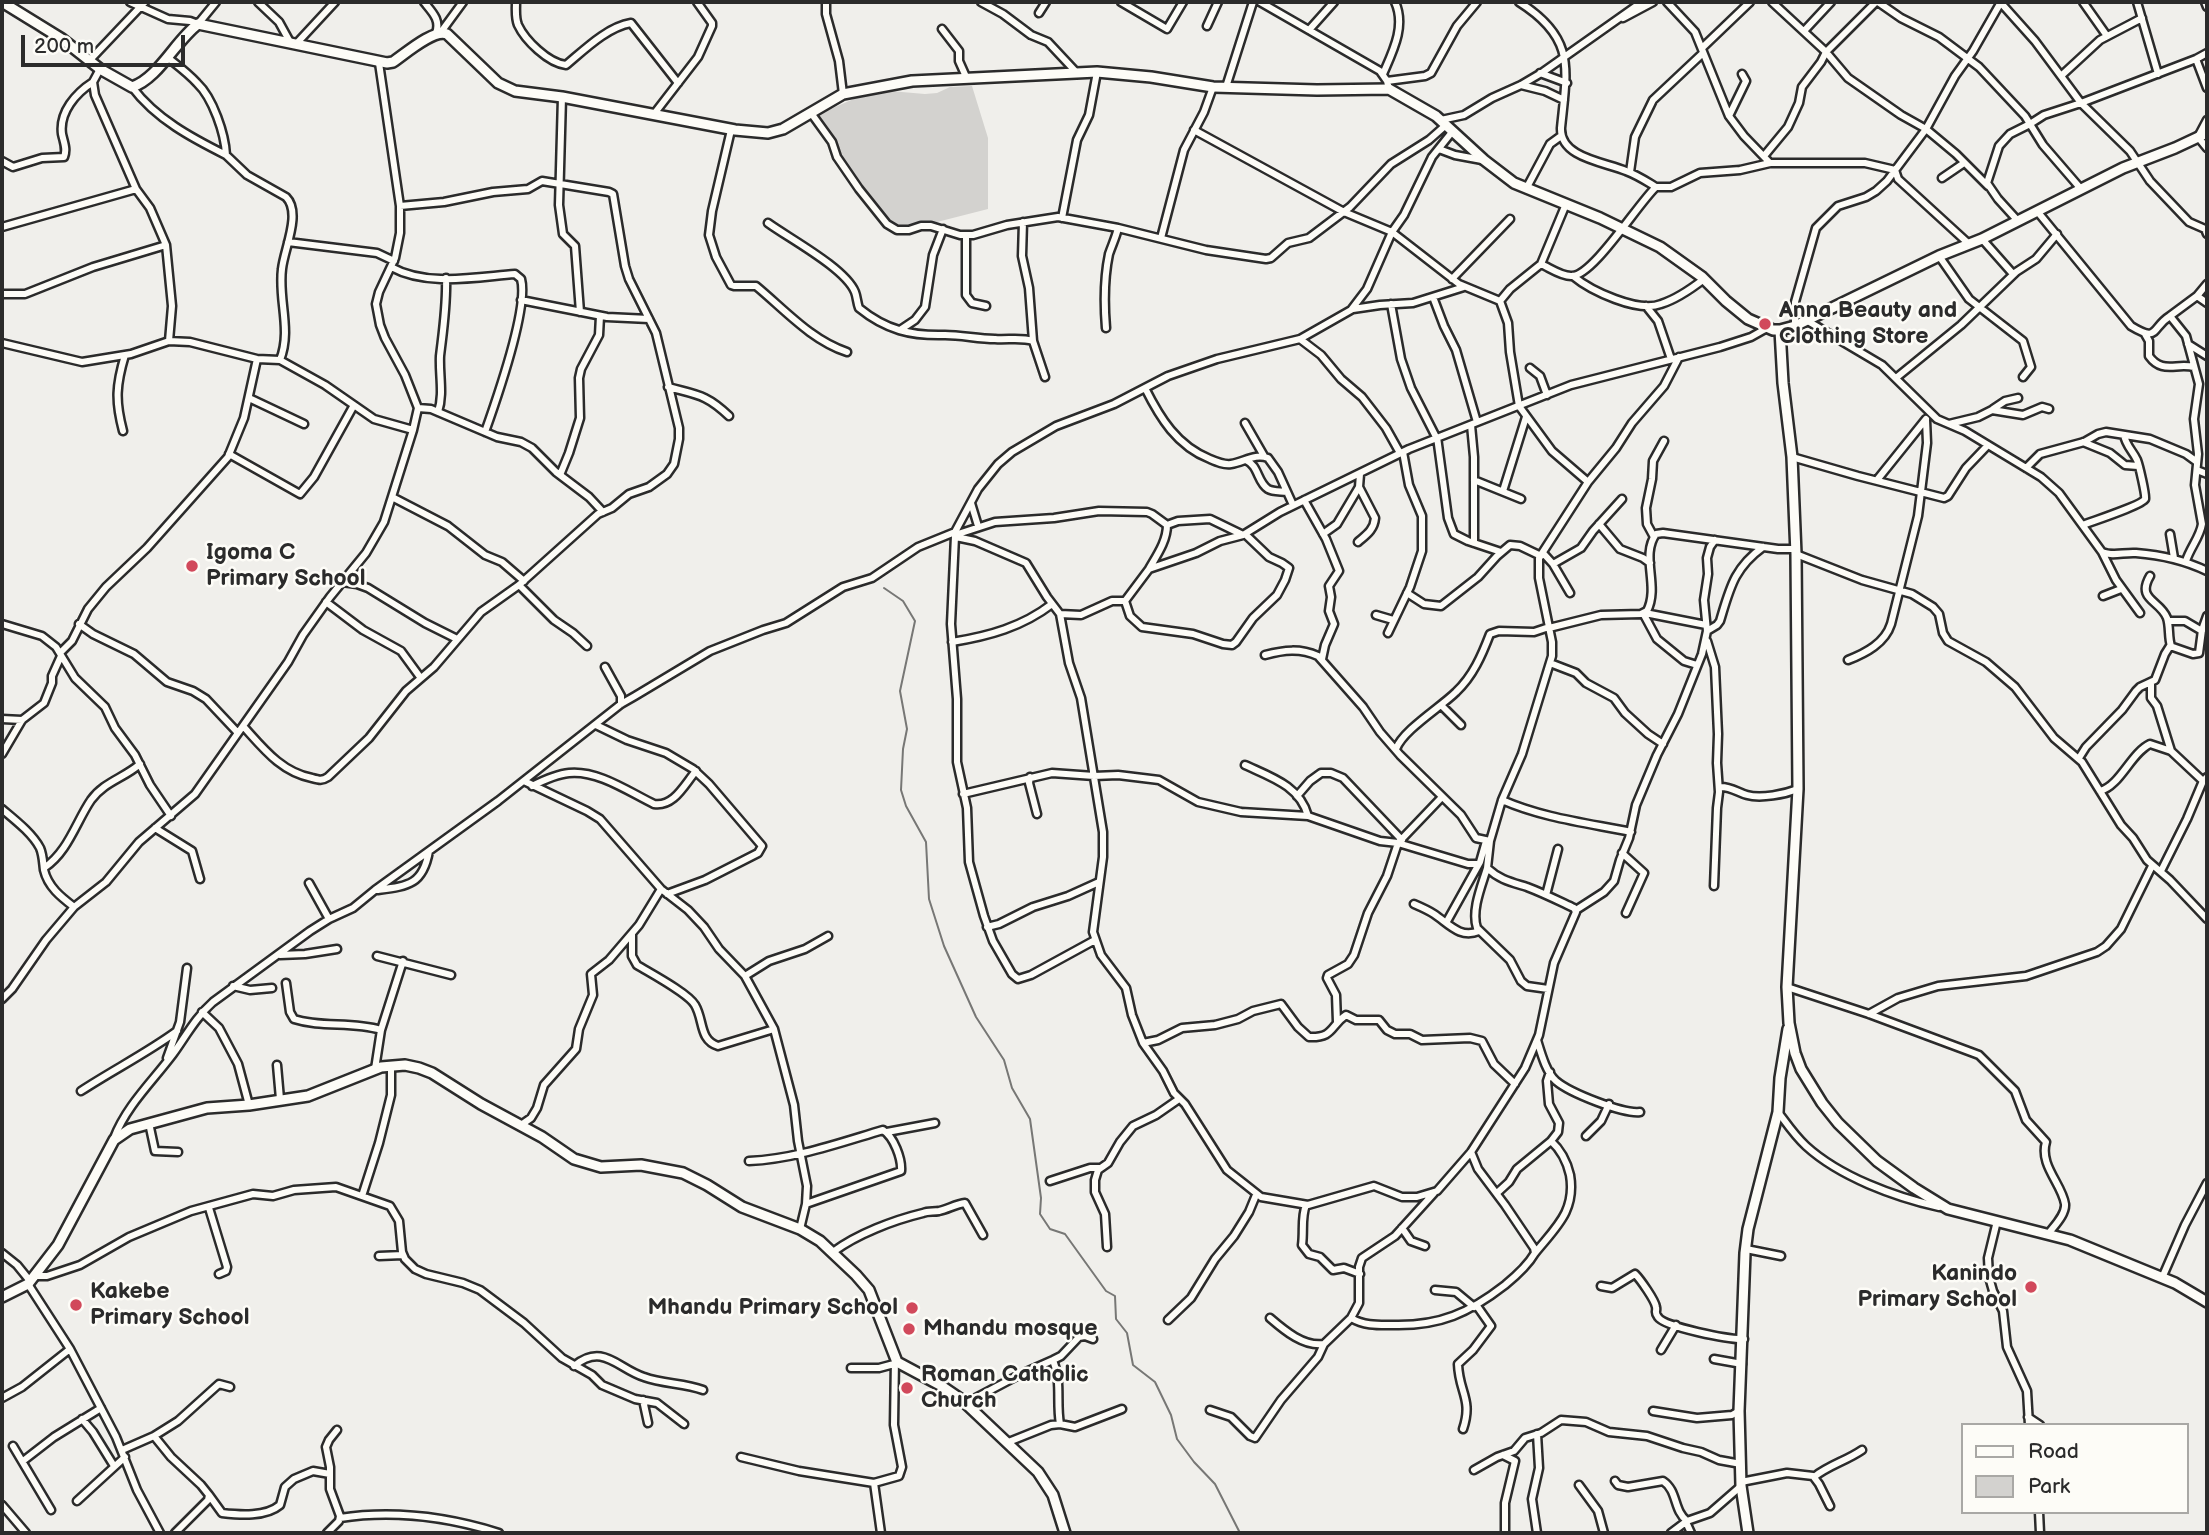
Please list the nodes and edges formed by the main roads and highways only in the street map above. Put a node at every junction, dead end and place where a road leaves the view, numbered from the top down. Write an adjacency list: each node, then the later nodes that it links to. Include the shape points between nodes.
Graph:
1 (2, 2): 3 (main road, via 132,87 198,24 379,63 393,62 439,32 515,91 768,133 843,94 912,81 1097,72 1213,87 1317,90 1388,85 1526,190 1623,229 1677,257 1739,313)
2 (2203, 135): 3 (main road)
3 (1780, 330): 4 (main road, via 1796,551 1798,789)
4 (1789, 1023): 6 (main road, via 1801,1069 1822,1103 1877,1161 1914,1188 1948,1209 2070,1240); 8 (main road, via 1778,1112 1746,1249 1739,1411)
5 (4, 1294): 7 (main road, via 30,1280 58,1245 114,1140 130,1129 207,1108 315,1094 375,1069 405,1065 432,1073 574,1159 601,1167 640,1165 683,1173 741,1207 800,1229 833,1252 869,1290 895,1361 966,1403 1030,1463 1053,1495)
6 (2207, 1302)
7 (1065, 1533)
8 (1748, 1533)

